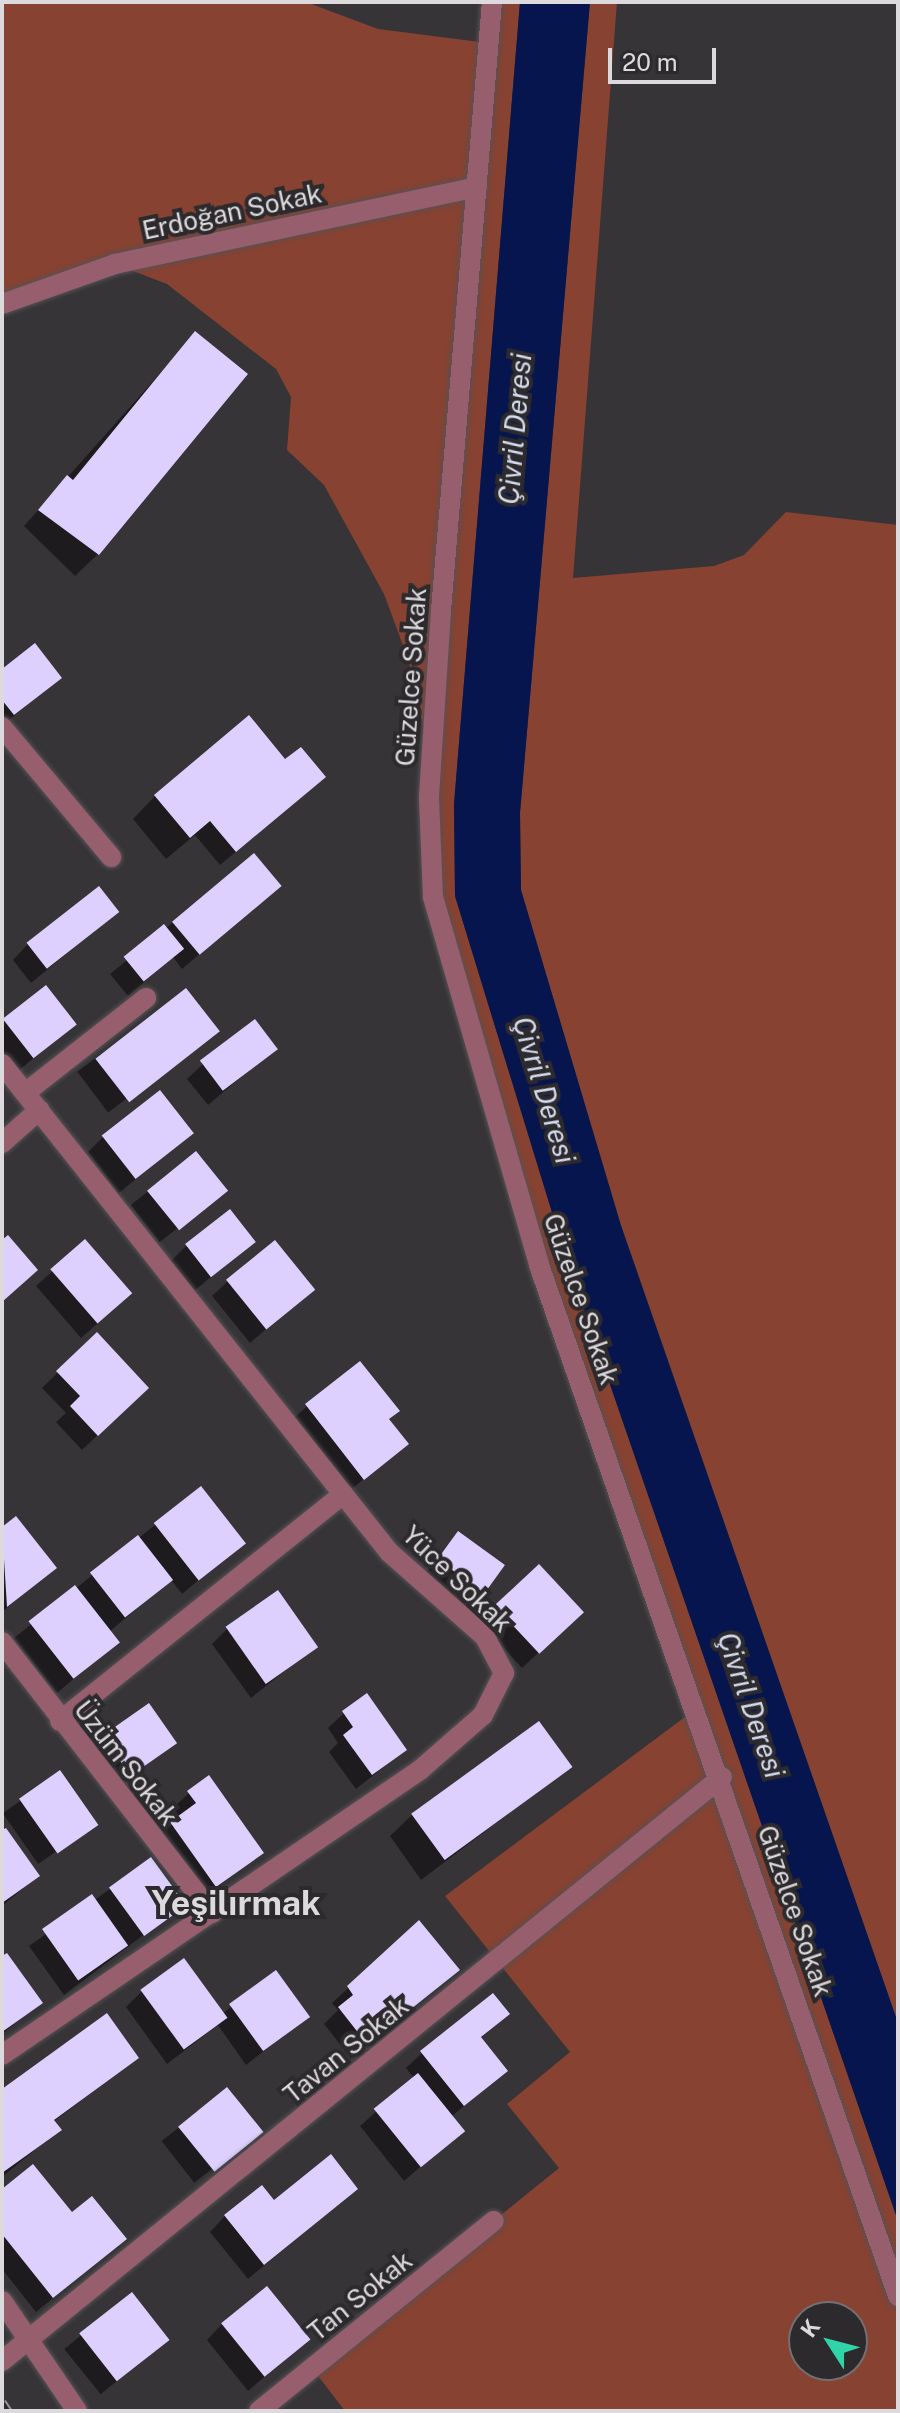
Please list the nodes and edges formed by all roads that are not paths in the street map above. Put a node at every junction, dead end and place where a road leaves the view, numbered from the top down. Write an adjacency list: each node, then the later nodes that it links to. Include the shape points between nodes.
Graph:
1 (492, 2): 2 (street, Güzelce Sokak)
2 (477, 187): 3 (street, Erdoğan Sokak, via 115,264); 14 (street, Güzelce Sokak, via 429,798 433,897 539,1265)
3 (2, 304)
4 (2, 727): 5 (street)
5 (111, 857)
6 (146, 998): 8 (street)
7 (2, 1064): 8 (street, Yüce Sokak)
8 (25, 1093): 9 (street, Yüce Sokak)
9 (39, 1110): 10 (street); 11 (street, Yüce Sokak)
10 (2, 1143)
11 (343, 1494): 13 (street); 15 (street, Yüce Sokak, via 416,1581 495,1649 501,1688 483,1715 420,1770)
12 (2, 1642): 13 (street, Üzüm Sokak)
13 (60, 1721): 15 (street, Üzüm Sokak)
14 (722, 1777): 18 (street, Güzelce Sokak); 20 (street, Tavan Sokak)
15 (212, 1913): 16 (street, Yüce Sokak)
16 (2, 2055)
17 (494, 2221): 23 (street, Tan Sokak)
18 (898, 2296)
19 (2, 2301): 20 (street)
20 (30, 2342): 21 (street, Tavan Sokak); 22 (street)
21 (2, 2361)
22 (77, 2411)
23 (259, 2411)

